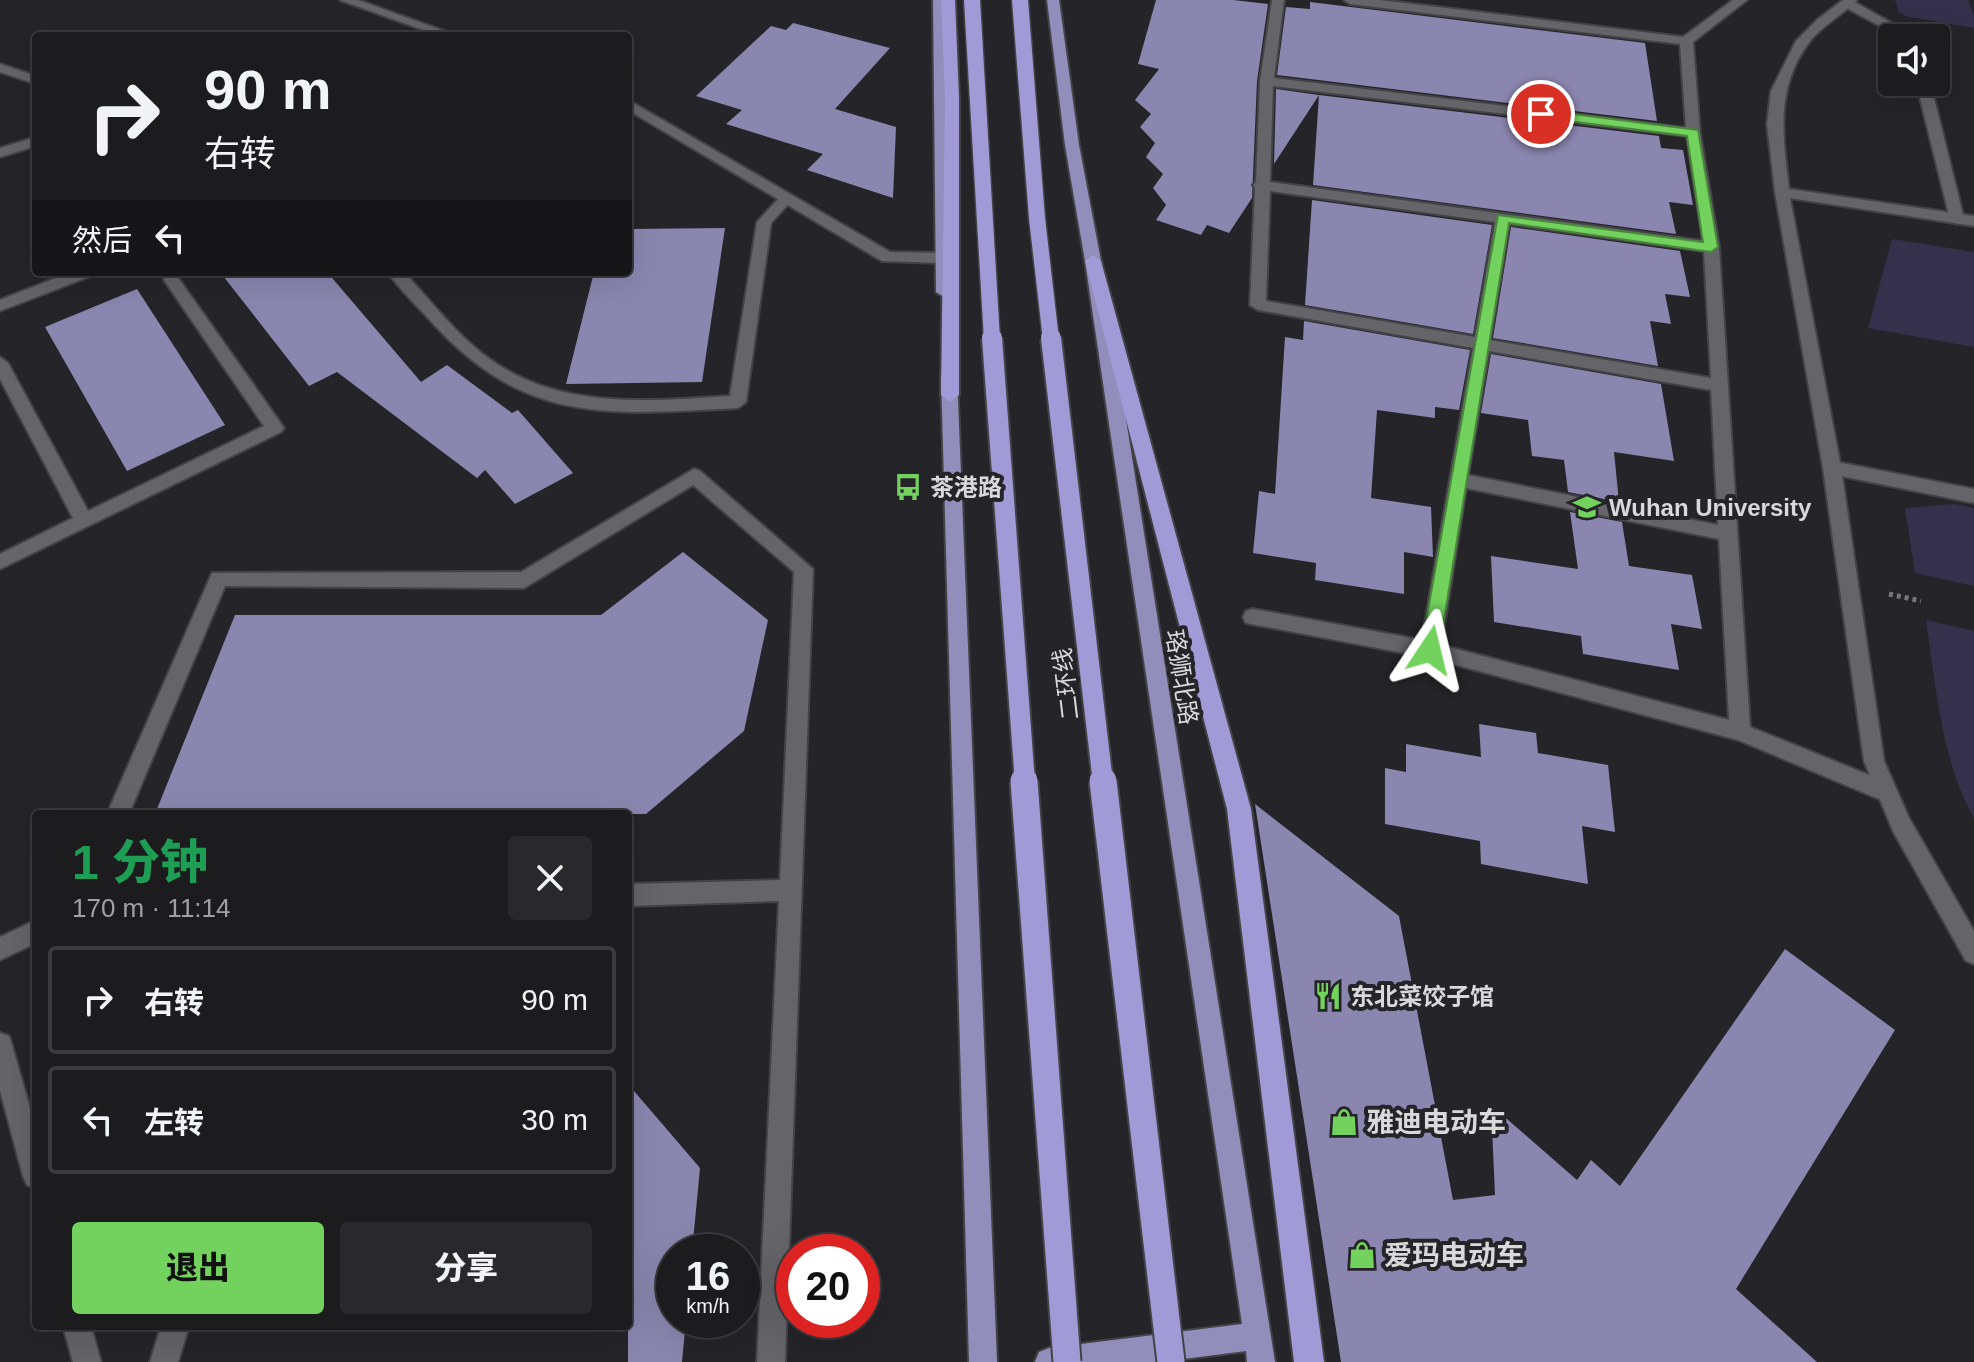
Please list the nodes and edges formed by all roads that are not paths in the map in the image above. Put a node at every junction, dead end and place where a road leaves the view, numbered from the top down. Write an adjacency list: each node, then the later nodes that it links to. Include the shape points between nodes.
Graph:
1 (346, 0): 12 (street)
2 (939, 0): 29 (main road)
3 (948, 0): 38 (highway)
4 (972, 0): 65 (highway, 二环线, bridge, via 980,174)
5 (1020, 0): 66 (highway, 二环线, bridge, via 1037,218)
6 (1053, 0): 30 (main road, 珞狮北路)
7 (1278, 0): 16 (street)
8 (1350, 0): 13 (street)
9 (1741, 0): 13 (street)
10 (1849, 2): 11 (street); 23 (street, via 1801,44 1778,91 1774,124)
11 (1888, 24)
12 (438, 32)
13 (1686, 41): 19 (street)
14 (0, 68): 15 (street)
15 (32, 79)
16 (1267, 81): 19 (street); 22 (street)
17 (1926, 96): 26 (street)
18 (632, 106): 24 (street)
19 (1693, 133): 28 (street)
20 (32, 142): 21 (street)
21 (0, 153)
22 (1260, 185): 25 (street); 35 (street, via 1258,305)
23 (1782, 192): 26 (street); 39 (street)
24 (786, 199): 29 (street, via 887,257); 33 (street, via 764,222 738,402 603,405 550,398 482,362)
25 (1503, 218): 28 (street); 35 (street)
26 (1957, 219): 27 (street)
27 (1974, 221)
28 (1711, 247): 37 (street)
29 (942, 258): 38 (main road)
30 (1093, 261): 59 (main road, 珞狮北路); 67 (highway, via 1239,809)
31 (76, 276): 34 (street)
32 (169, 276): 42 (street, via 275,428)
33 (399, 276)
34 (0, 306)
35 (1482, 343): 37 (street); 40 (street)
36 (0, 363): 42 (street)
37 (1720, 386): 43 (street)
38 (950, 395): 63 (main road)
39 (1832, 468): 41 (street); 48 (street, via 1869,735)
40 (1459, 480): 43 (street); 46 (street)
41 (1974, 496)
42 (84, 521): 44 (street)
43 (1730, 534): 47 (street)
44 (0, 562)
45 (1253, 617): 46 (street)
46 (1430, 650): 47 (street)
47 (1740, 732): 48 (street)
48 (1886, 792): 54 (street)
49 (120, 810): 50 (street, via 219,578 524,580 694,476 804,569)
50 (791, 890): 51 (street); 62 (street)
51 (632, 895)
52 (32, 933): 53 (street)
53 (0, 949)
54 (1974, 953)
55 (0, 1045): 56 (street)
56 (32, 1161)
57 (78, 1330): 60 (street)
58 (174, 1330): 61 (street)
59 (1260, 1349): 64 (main road)
60 (87, 1362)
61 (164, 1362)
62 (771, 1362)
63 (983, 1362)
64 (1049, 1362)
65 (1067, 1362)
66 (1171, 1362)
67 (1309, 1362)

